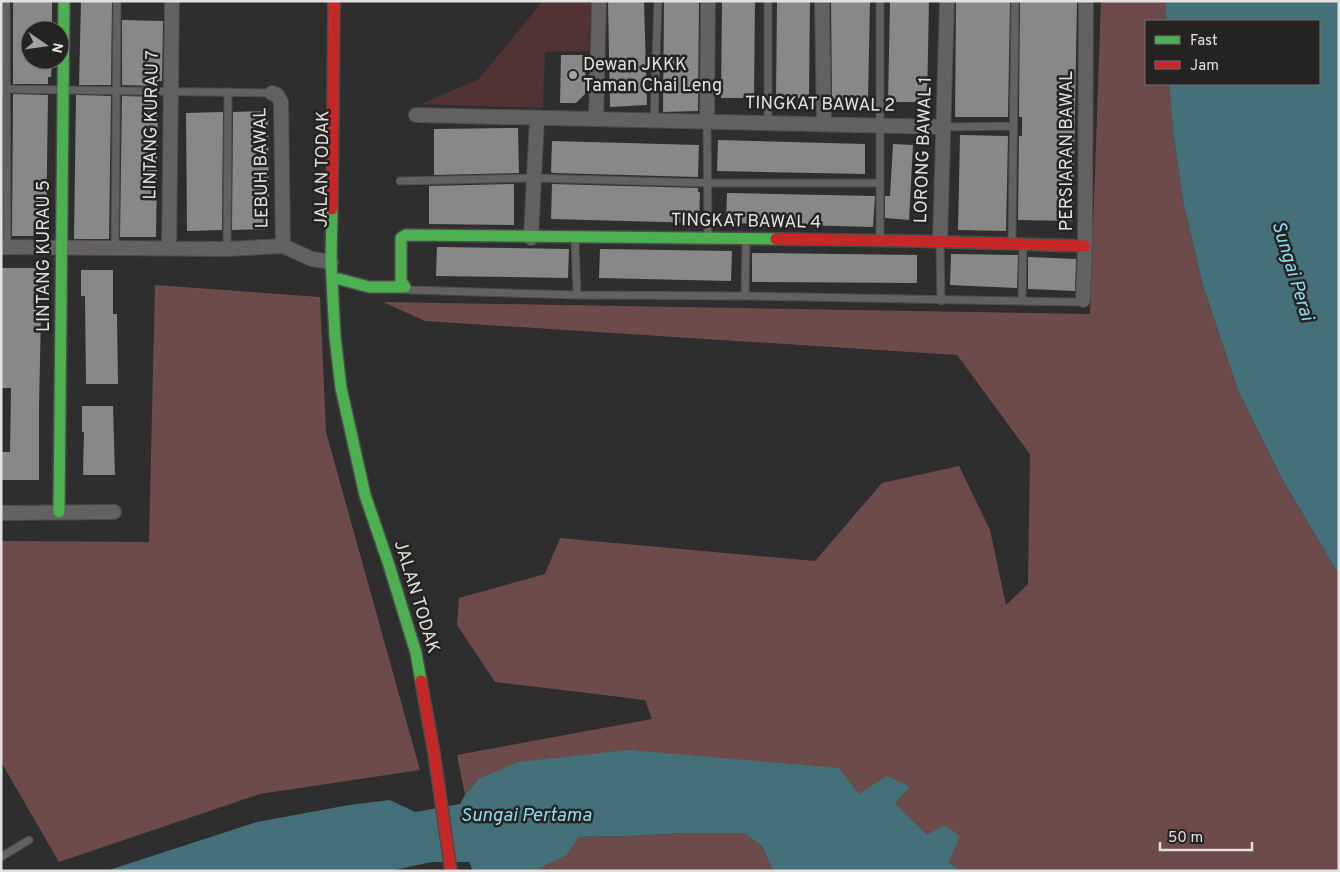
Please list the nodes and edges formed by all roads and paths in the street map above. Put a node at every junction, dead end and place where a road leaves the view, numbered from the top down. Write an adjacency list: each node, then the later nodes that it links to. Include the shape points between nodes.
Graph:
1 (6, 1): 16 (lane)
2 (64, 1): 17 (street, LINTANG KURAU 5)
3 (117, 1): 18 (lane)
4 (172, 1): 19 (street, LINTANG KURAU 7)
5 (334, 1): 50 (street, JALAN TODAK)
6 (343, 1): 51 (street, JALAN TODAK)
7 (598, 1): 24 (street)
8 (658, 1): 25 (lane)
9 (708, 1): 26 (street)
10 (768, 1): 27 (lane)
11 (822, 1): 28 (street)
12 (880, 1): 29 (lane)
13 (947, 1): 31 (street, LORONG BAWAL 1)
14 (1015, 1): 30 (lane)
15 (1086, 1): 44 (street, PERSIARAN BAWAL)
16 (4, 89): 17 (lane); 45 (lane)
17 (63, 90): 18 (lane); 46 (street, LINTANG KURAU 5)
18 (116, 91): 19 (lane); 47 (lane)
19 (171, 91): 20 (lane); 48 (street, LINTANG KURAU 7)
20 (228, 92): 21 (lane); 49 (lane)
21 (272, 93): 43 (street, LEBUH BAWAL, via 281,102)
22 (416, 115): 23 (street, TINGKAT BAWAL 2)
23 (537, 118): 24 (street, TINGKAT BAWAL 2); 32 (street)
24 (596, 119): 25 (street, TINGKAT BAWAL 2)
25 (654, 120): 26 (street, TINGKAT BAWAL 2)
26 (706, 122): 27 (street, TINGKAT BAWAL 2); 34 (lane)
27 (768, 123): 28 (street, TINGKAT BAWAL 2)
28 (824, 124): 29 (street, TINGKAT BAWAL 2)
29 (880, 125): 31 (street, TINGKAT BAWAL 2); 35 (lane)
30 (1014, 126): 31 (lane, TINGKAT BAWAL 2); 42 (lane)
31 (943, 127): 41 (street, LORONG BAWAL 1)
32 (534, 178): 33 (lane); 34 (lane); 36 (street)
33 (400, 181)
34 (707, 183): 35 (lane); 38 (lane)
35 (879, 183): 40 (lane)
36 (531, 238): 37 (street, TINGKAT BAWAL 4); 52 (street, TINGKAT BAWAL 4, via 406,235 401,238 401,281)
37 (575, 238): 38 (street, TINGKAT BAWAL 4); 53 (lane)
38 (708, 238): 39 (street, TINGKAT BAWAL 4)
39 (746, 239): 40 (street, TINGKAT BAWAL 4); 54 (lane)
40 (880, 240): 41 (street, TINGKAT BAWAL 4)
41 (940, 241): 42 (street, TINGKAT BAWAL 4); 57 (lane, LORONG BAWAL 1)
42 (1017, 243): 44 (street, TINGKAT BAWAL 4); 55 (lane)
43 (283, 246): 49 (street); 50 (street, via 312,259)
44 (1085, 246): 56 (street, PERSIARAN BAWAL)
45 (4, 247): 46 (street)
46 (62, 247): 47 (street); 59 (street, LINTANG KURAU 5)
47 (116, 248): 48 (street)
48 (169, 248): 49 (street)
49 (227, 249)
50 (331, 262): 58 (street, JALAN TODAK)
51 (339, 279): 52 (street, via 369,287); 58 (street, JALAN TODAK)
52 (404, 287): 53 (lane, via 410,290)
53 (577, 295): 54 (lane)
54 (745, 296): 57 (lane)
55 (1022, 300): 56 (lane); 57 (lane)
56 (1083, 300)
57 (941, 301)
58 (335, 337): 64 (street, JALAN TODAK, via 341,388 365,495 416,653)
59 (59, 512): 60 (street); 61 (street)
60 (114, 512)
61 (1, 513)
62 (29, 840): 63 (lane)
63 (1, 857)
64 (451, 871)

